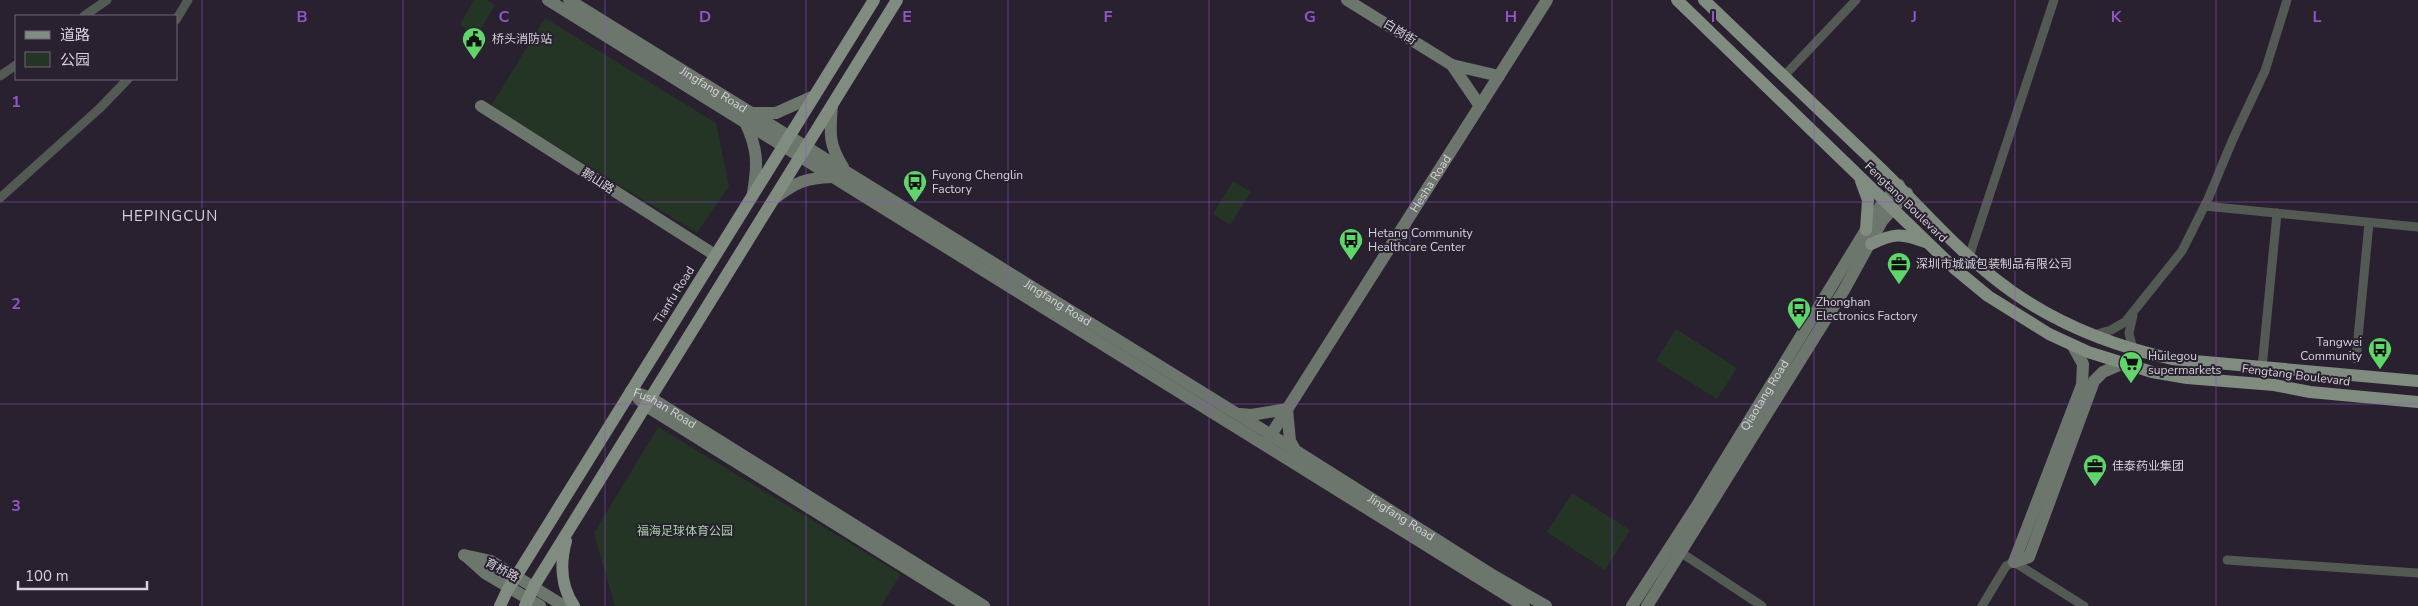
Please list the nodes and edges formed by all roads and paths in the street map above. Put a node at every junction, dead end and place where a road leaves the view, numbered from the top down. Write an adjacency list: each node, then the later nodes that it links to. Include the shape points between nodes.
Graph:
1 (107, 0): 14 (street)
2 (188, 0): 15 (street)
3 (548, 0): 26 (street, Jingfang Road)
4 (569, 0): 26 (street, Jingfang Road)
5 (874, 0): 22 (main road, Tianfu Road)
6 (897, 0): 23 (main road)
7 (1347, 0): 16 (street, 白岗街)
8 (1547, 0): 19 (street, Hesha Road)
9 (1677, 0): 30 (main road, Fengtang Boulevard)
10 (1704, 0): 20 (main road, Fengtang Boulevard)
11 (1856, 0): 20 (street)
12 (2054, 0): 45 (street)
13 (2287, 0): 37 (street, via 2264,71)
14 (85, 15)
15 (178, 17)
16 (1452, 65): 19 (street); 25 (street)
17 (15, 66): 18 (street)
18 (0, 76)
19 (1499, 76): 25 (street, Hesha Road)
20 (1784, 76): 32 (main road, Fengtang Boulevard)
21 (127, 80): 34 (street)
22 (814, 96): 26 (street, via 776,113); 27 (main road, Tianfu Road)
23 (832, 105): 28 (main road); 29 (street, via 830,137 833,153)
24 (481, 106): 44 (street, 鹅山路)
25 (1480, 106): 59 (street, Hesha Road)
26 (747, 118): 27 (street, Jingfang Road); 33 (street, via 758,160)
27 (785, 141): 28 (street, Jingfang Road); 33 (main road, Tianfu Road)
28 (803, 152): 29 (street, Jingfang Road); 31 (street, Jingfang Road); 35 (main road)
29 (845, 172): 60 (street, Jingfang Road)
30 (1858, 174): 36 (main road, Fengtang Boulevard); 41 (main road, via 1868,200)
31 (832, 176): 35 (street, via 808,178); 61 (street, Jingfang Road)
32 (1903, 189): 36 (street, Qiaotang Road); 45 (main road, Fengtang Boulevard)
33 (753, 193): 44 (main road, Tianfu Road)
34 (0, 198)
35 (775, 198): 57 (main road)
36 (1888, 204): 41 (street, Qiaotang Road); 42 (street, Qiaotang Road); 43 (main road, Fengtang Boulevard)
37 (2205, 206): 38 (street); 46 (street, via 2182,251)
38 (2277, 213): 39 (street); 52 (street)
39 (2369, 222): 40 (street); 50 (street)
40 (2418, 227)
41 (1866, 230): 78 (street, Qiaotang Road)
42 (1871, 244): 43 (main road, via 1895,235); 64 (street, Qiaotang Road)
43 (1929, 244): 48 (main road, Fengtang Boulevard, via 1988,296)
44 (715, 255): 55 (main road, Tianfu Road)
45 (1970, 257): 47 (main road, Fengtang Boulevard, via 2014,293 2058,319)
46 (2134, 313): 47 (street, via 2118,327); 49 (street, via 2129,333)
47 (2094, 335): 49 (main road, Fengtang Boulevard)
48 (2073, 346): 51 (main road, Fengtang Boulevard); 66 (street, via 2083,364 2082,385)
49 (2133, 350): 52 (main road, Fengtang Boulevard, via 2194,363)
50 (2356, 359)
51 (2124, 363): 56 (main road, Fengtang Boulevard, via 2187,378); 66 (street, via 2102,372 2094,381 2029,557)
52 (2262, 368): 53 (main road, Fengtang Boulevard)
53 (2376, 377): 54 (main road, Fengtang Boulevard); 56 (main road)
54 (2418, 381)
55 (631, 391): 57 (street, Fushan Road); 68 (main road, Tianfu Road)
56 (2375, 398): 58 (main road, Fengtang Boulevard)
57 (648, 402): 63 (main road); 74 (street, Fushan Road); 75 (street, Fushan Road)
58 (2418, 402)
59 (1287, 409): 60 (street, via 1251,415); 61 (street, Hesha Road); 62 (street, via 1290,441)
60 (1236, 413): 61 (street, Jingfang Road)
61 (1269, 439): 62 (street, Jingfang Road); 76 (street, Jingfang Road)
62 (1295, 450): 77 (street, Jingfang Road)
63 (572, 525): 69 (main road); 73 (main road, via 562,554 562,571)
64 (1679, 555): 79 (street, Qiaotang Road); 80 (street)
65 (2228, 560): 67 (street)
66 (2014, 562): 81 (street, via 2010,572 1999,580); 82 (street)
67 (2418, 573)
68 (513, 582): 69 (street, 育桥路); 70 (main road, Tianfu Road)
69 (529, 597): 71 (street, 育桥路); 72 (street, 育桥路)
70 (500, 606)
71 (540, 606)
72 (564, 606)
73 (574, 606)
74 (967, 606)
75 (984, 606)
76 (1524, 606)
77 (1546, 606)
78 (1632, 606)
79 (1647, 606)
80 (1762, 606)
81 (1982, 606)
82 (2084, 606)

